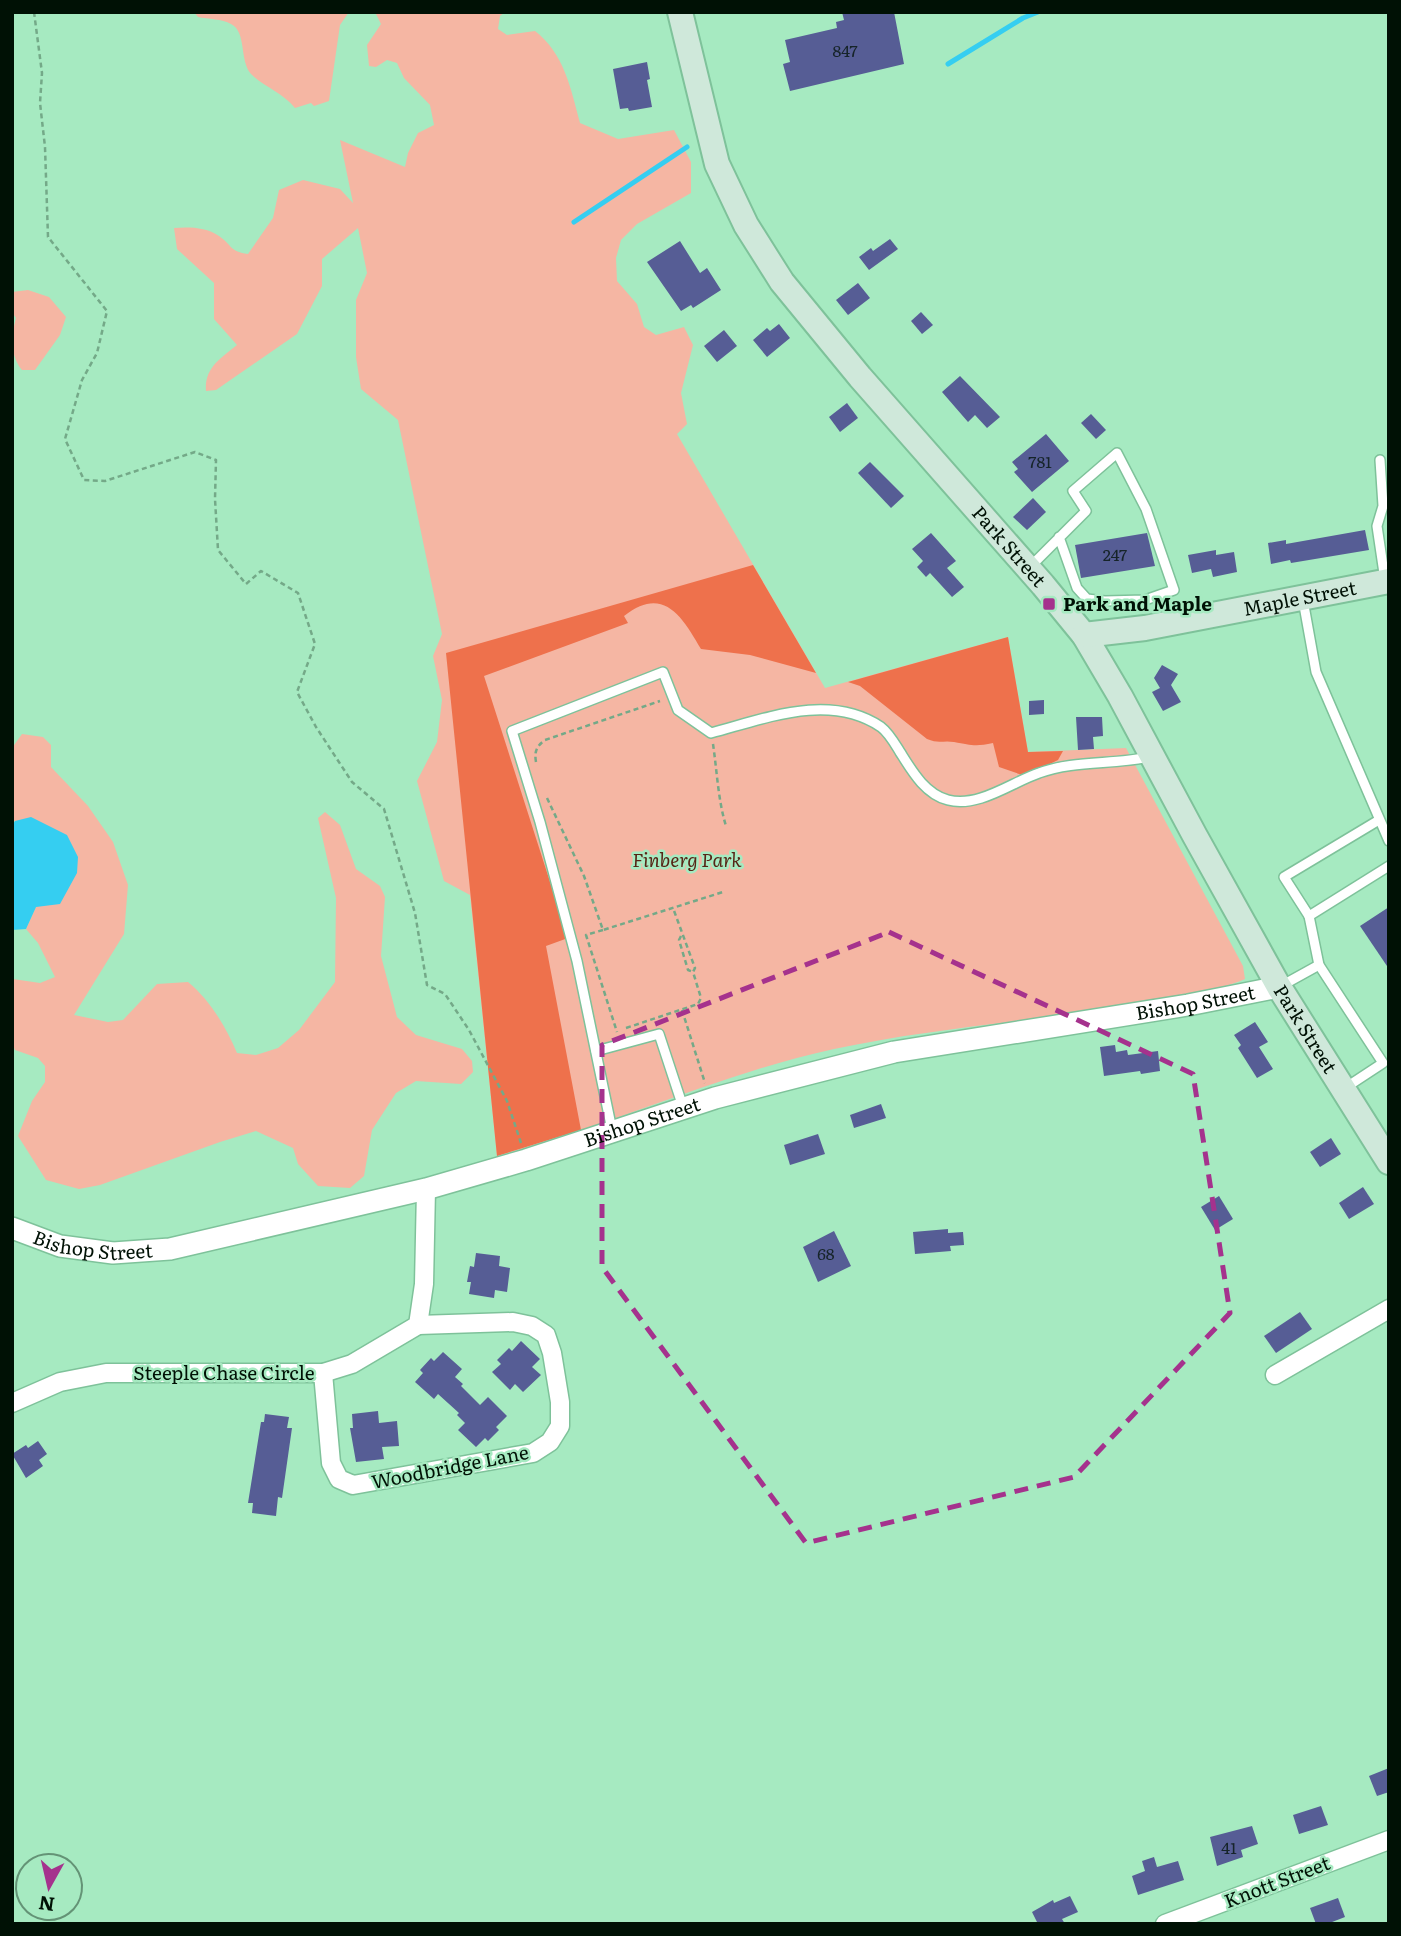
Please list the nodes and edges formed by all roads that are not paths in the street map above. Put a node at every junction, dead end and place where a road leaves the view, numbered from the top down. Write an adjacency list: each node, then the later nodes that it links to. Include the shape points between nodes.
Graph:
1 (680, 12): 4 (main road, Park Street, via 717,164 746,225 782,282 860,377)
2 (1380, 460): 5 (lane, via 1383,506 1377,526)
3 (1059, 537): 3 (lane, via 1077,588 1087,599 1145,600 1174,590 1146,509 1117,453 1073,491 1086,511); 4 (lane)
4 (1029, 568): 7 (main road, Park Street)
5 (1387, 581): 6 (main road, Maple Street)
6 (1303, 598): 7 (main road, Maple Street); 9 (lane, via 1316,672)
7 (1084, 635): 8 (main road, Park Street)
8 (1152, 757): 14 (main road, Park Street); 15 (lane, via 1069,765 1037,773 988,796 950,801 918,778 883,728 830,711 792,711 711,733 678,710 663,672 512,731 557,884)
9 (1378, 820): 10 (lane); 12 (lane, via 1284,877)
10 (1389, 841)
11 (1389, 866): 12 (lane)
12 (1309, 916): 13 (lane)
13 (1319, 965): 14 (lane); 16 (lane)
14 (1279, 987): 17 (main road, Park Street); 18 (street, Bishop Street, via 894,1052)
15 (596, 1051): 18 (lane, via 659,1034); 19 (lane)
16 (1386, 1066): 17 (lane)
17 (1343, 1089): 20 (main road, Park Street)
18 (684, 1109): 19 (street, Bishop Street)
19 (613, 1132): 21 (street, Bishop Street)
20 (1389, 1162)
21 (426, 1189): 22 (street, Bishop Street, via 170,1250 113,1253 60,1246); 24 (street, via 424,1284)
22 (12, 1228)
23 (1389, 1309): 26 (street)
24 (418, 1325): 25 (street, Steeple Chase Circle, via 352,1364); 25 (street, Woodbridge Lane, via 513,1322 546,1335 560,1402 560,1426 550,1442 533,1452 354,1485 339,1479 331,1463)
25 (323, 1373): 27 (street, Steeple Chase Circle, via 106,1373 60,1382)
26 (1275, 1375)
27 (12, 1403)
28 (1389, 1840): 29 (street, Knott Street)
29 (1165, 1924)

